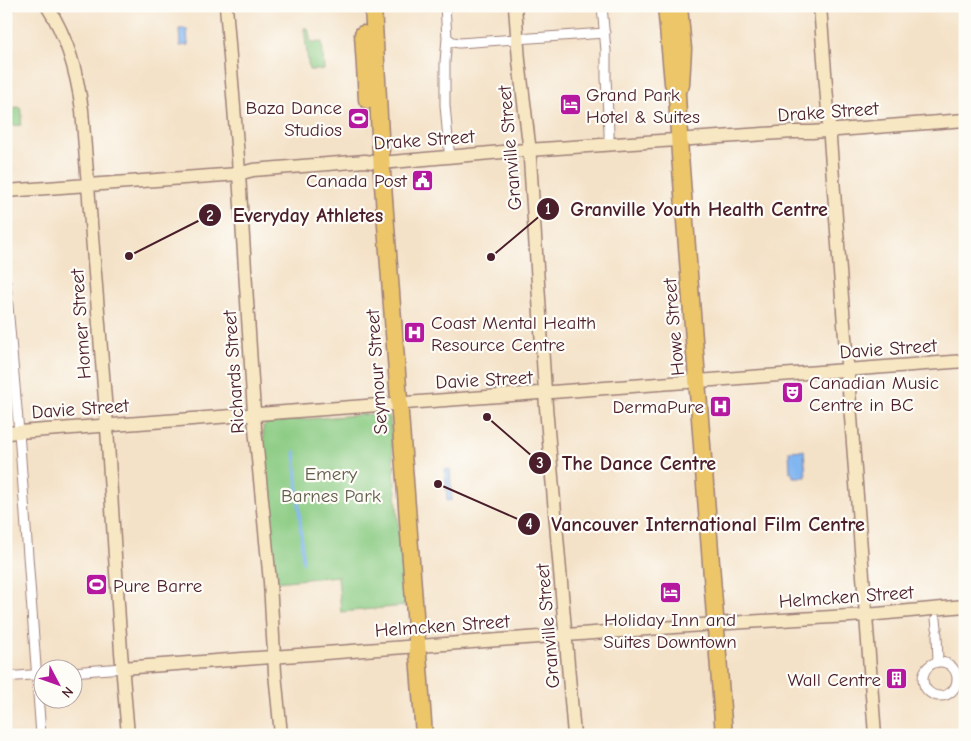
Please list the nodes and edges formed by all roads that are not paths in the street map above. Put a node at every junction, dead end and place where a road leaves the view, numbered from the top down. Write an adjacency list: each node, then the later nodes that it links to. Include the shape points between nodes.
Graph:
1 (47, 6): 24 (street, Homer Street, via 66,41 75,71 82,110)
2 (226, 6): 23 (street, Richards Street)
3 (362, 6): 16 (highway, via 367,110)
4 (373, 6): 16 (highway, Seymour Street)
5 (445, 6): 12 (street)
6 (515, 6): 13 (street, Granville Street)
7 (602, 6): 11 (street)
8 (666, 6): 14 (highway, Howe Street, via 673,83)
9 (679, 6): 14 (highway, via 682,83)
10 (820, 6): 17 (street)
11 (605, 33): 13 (street); 19 (street)
12 (447, 38): 13 (street, via 459,43); 21 (street, via 445,105)
13 (517, 38): 20 (street, Granville Street)
14 (677, 94): 18 (highway, Howe Street)
15 (965, 120): 17 (street, Drake Street)
16 (379, 122): 22 (highway, Seymour Street)
17 (829, 131): 18 (street, Drake Street); 28 (street)
18 (679, 140): 19 (street, Drake Street); 29 (highway, Howe Street)
19 (608, 144): 20 (street, Drake Street)
20 (529, 150): 21 (street, Drake Street); 30 (street, Granville Street)
21 (452, 156): 22 (street, Drake Street)
22 (381, 163): 23 (street, Drake Street, via 361,161); 31 (highway, Seymour Street)
23 (238, 174): 24 (street, Drake Street); 32 (street, Richards Street)
24 (88, 186): 25 (street, Drake Street); 33 (street, Homer Street)
25 (6, 191)
26 (6, 282): 34 (street)
27 (965, 361): 28 (street, Davie Street)
28 (848, 370): 29 (street, Davie Street); 36 (street)
29 (698, 382): 30 (street, Davie Street); 37 (highway, Howe Street)
30 (546, 394): 31 (street, Davie Street); 39 (street, Granville Street)
31 (399, 403): 32 (street, Davie Street); 40 (highway, Seymour Street)
32 (254, 414): 33 (street, Davie Street); 41 (street, Richards Street)
33 (107, 426): 34 (street, Davie Street); 44 (street, Homer Street)
34 (13, 432): 42 (street)
35 (965, 606): 36 (street, Helmcken Street)
36 (866, 615): 37 (street, Helmcken Street); 56 (street)
37 (716, 624): 39 (street, Helmcken Street); 55 (highway, Howe Street)
38 (936, 627): 43 (street)
39 (567, 635): 40 (street, Helmcken Street); 54 (street, Granville Street)
40 (417, 646): 41 (street, Helmcken Street); 53 (highway, Seymour Street)
41 (275, 656): 44 (street, Helmcken Street); 52 (street, Richards Street)
42 (38, 658)
43 (938, 662): 48 (street, via 954,668); 48 (street, via 923,674 927,690 943,696)
44 (122, 668): 45 (street, Helmcken Street); 51 (street, Homer Street)
45 (82, 671)
46 (32, 675): 47 (street)
47 (6, 677)
48 (960, 685)
49 (41, 708): 50 (street)
50 (41, 735)
51 (128, 735)
52 (281, 735)
53 (424, 735)
54 (574, 735)
55 (724, 735)
56 (874, 735)

